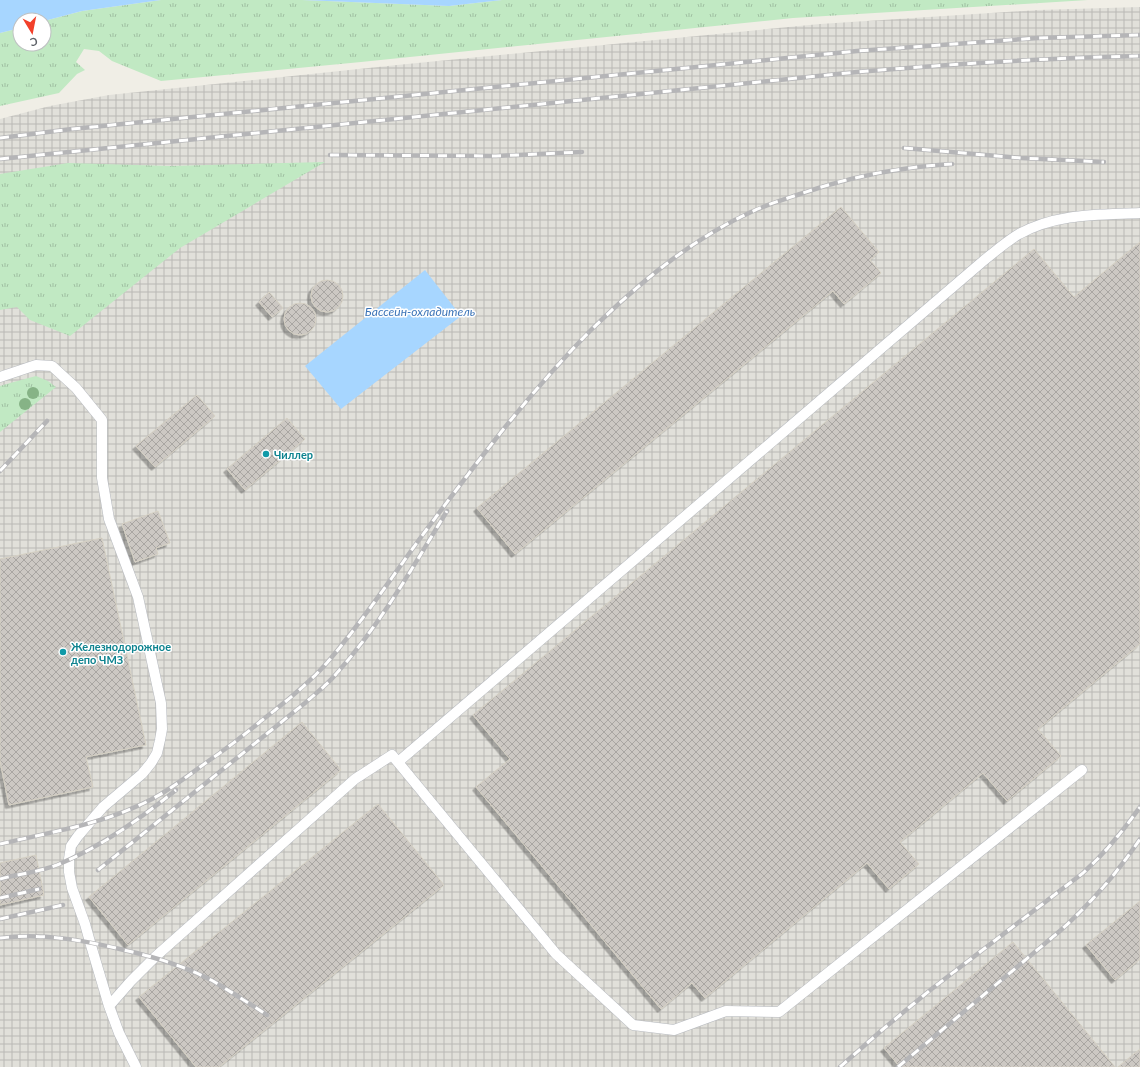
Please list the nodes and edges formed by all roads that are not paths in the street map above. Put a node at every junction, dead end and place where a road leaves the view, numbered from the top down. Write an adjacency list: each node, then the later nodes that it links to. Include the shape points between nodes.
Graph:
1 (1140, 213): 3 (lane, via 1075,216 1055,220 1018,234 982,262)
2 (0, 377): 5 (lane, via 36,365 52,366 76,388 102,420 102,478 109,519 138,597 161,703 162,729 157,753 151,763 103,808 71,846 69,872 72,888 82,913)
3 (398, 762): 4 (lane, via 556,954 633,1025 674,1030 726,1011 779,1012); 5 (lane, via 392,755 355,779 155,957)
4 (1082, 770)
5 (109, 1006): 6 (lane)
6 (136, 1067)

